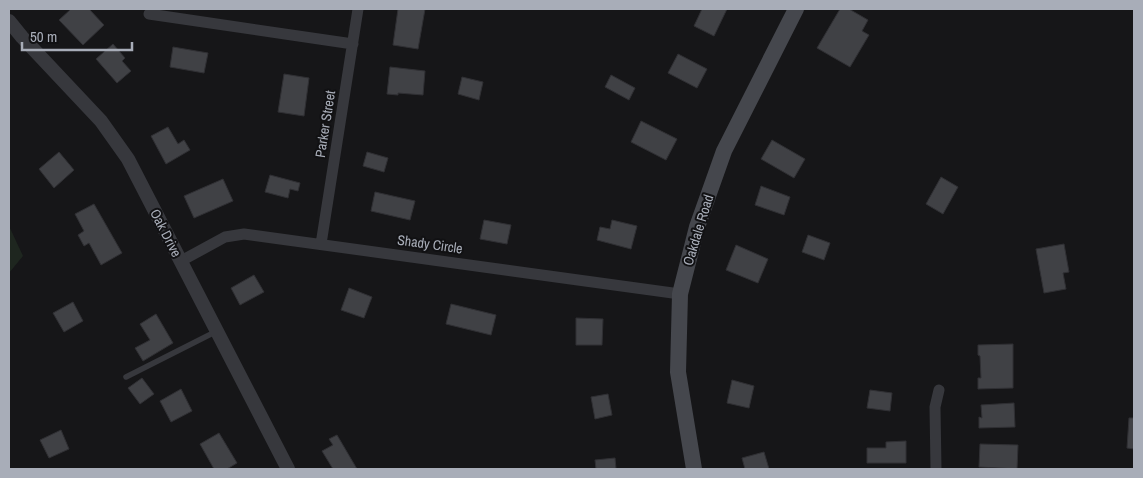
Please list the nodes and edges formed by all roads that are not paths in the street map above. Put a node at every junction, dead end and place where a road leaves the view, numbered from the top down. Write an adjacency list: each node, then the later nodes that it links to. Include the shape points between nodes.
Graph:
1 (358, 9): 5 (street, Parker Street)
2 (796, 9): 8 (main road, Oakdale Road, via 724,151 697,227)
3 (149, 14): 5 (street)
4 (9, 20): 7 (street, Oak Drive, via 114,138)
5 (353, 44): 6 (street, Parker Street)
6 (321, 244): 7 (street, Shady Circle, via 231,235); 8 (street, Shady Circle)
7 (181, 262): 9 (street, Oak Drive)
8 (680, 294): 13 (main road, Oakdale Road, via 678,372)
9 (217, 331): 10 (lane); 12 (street, Oak Drive)
10 (126, 377)
11 (939, 390): 14 (street, via 935,407)
12 (288, 469)
13 (694, 469)
14 (936, 469)

